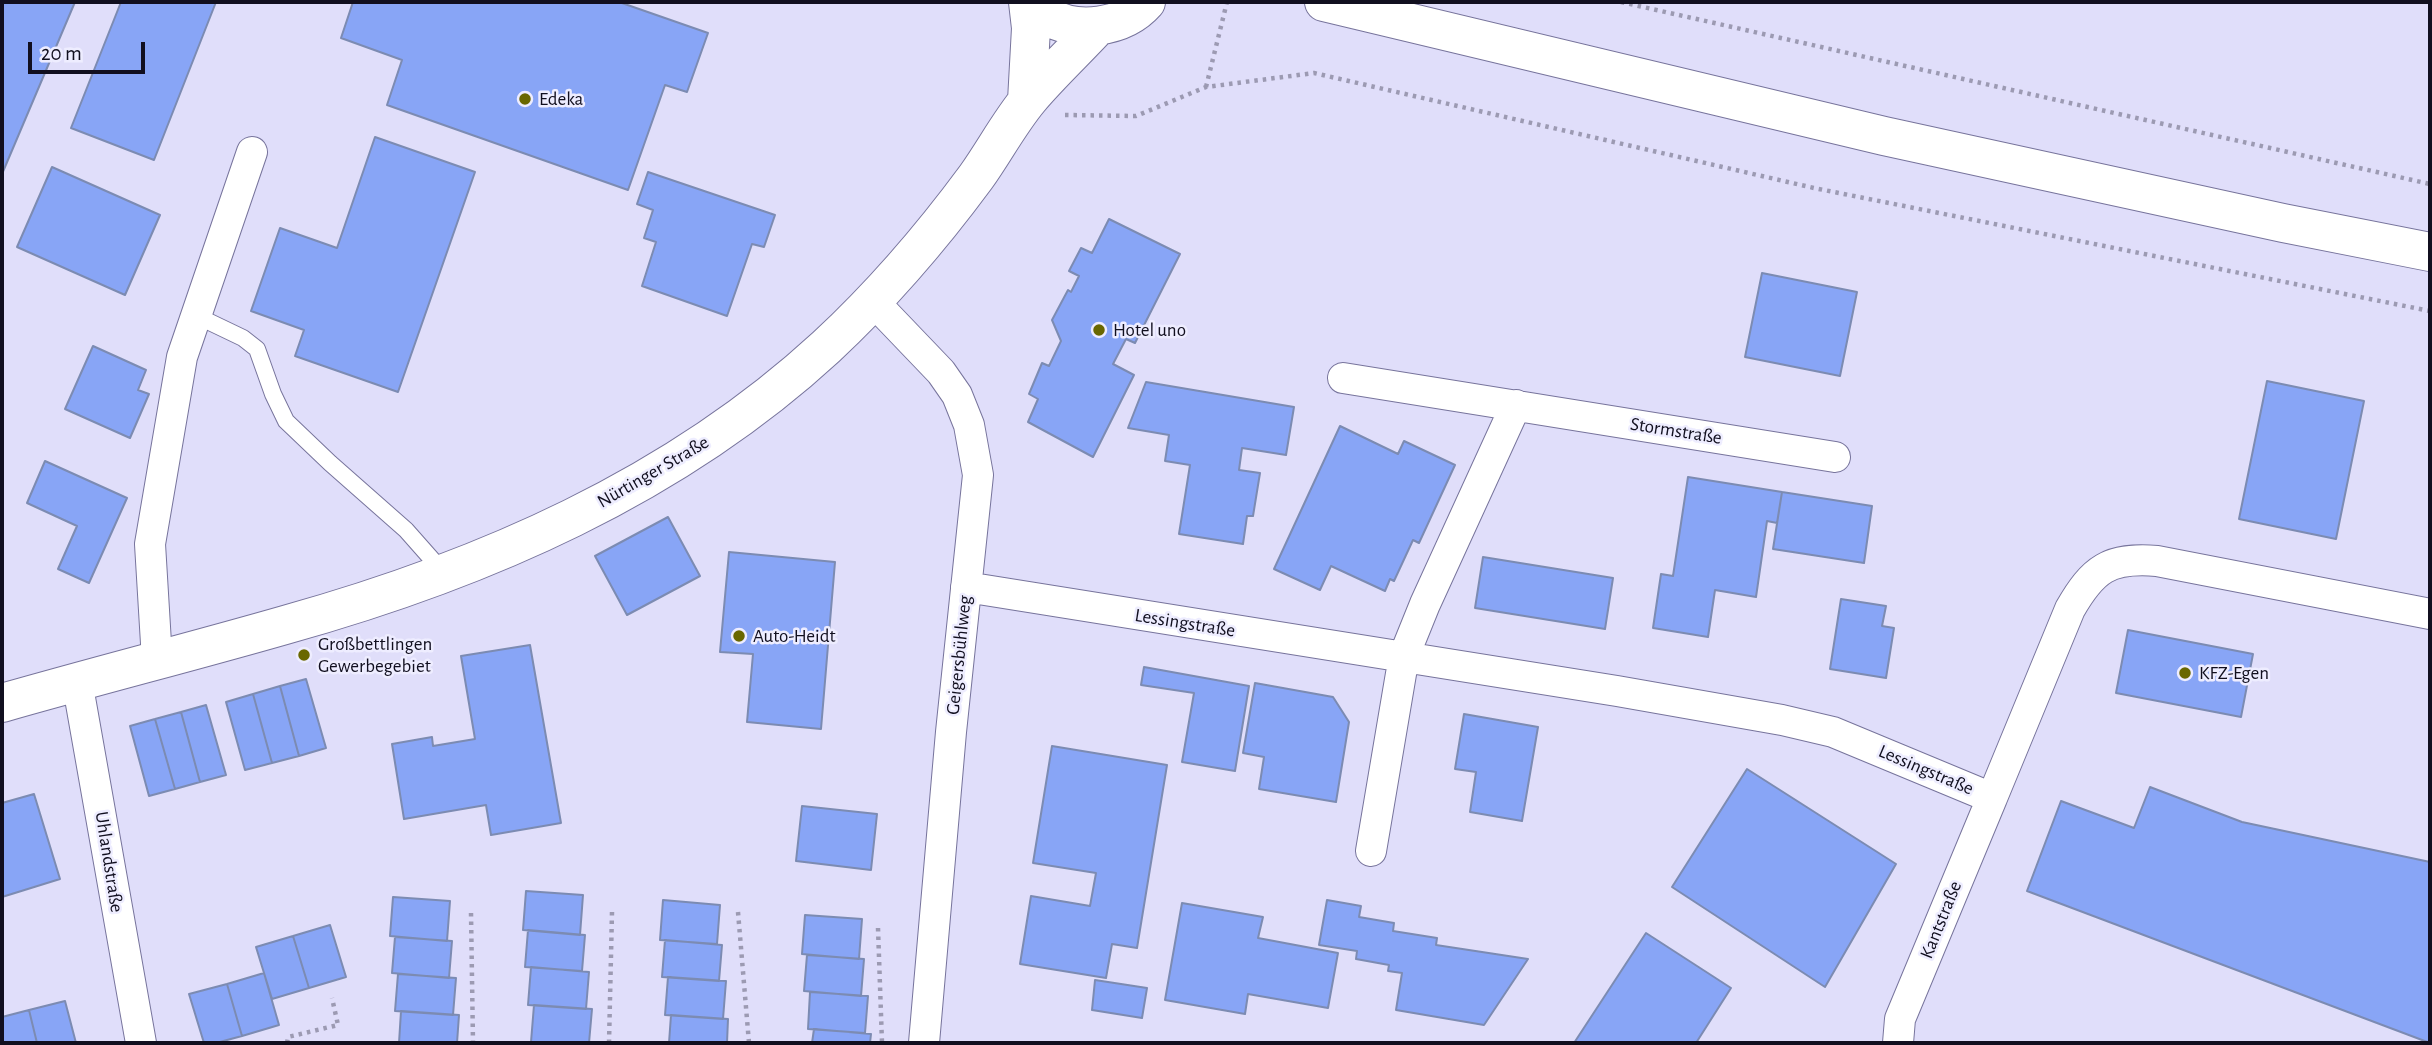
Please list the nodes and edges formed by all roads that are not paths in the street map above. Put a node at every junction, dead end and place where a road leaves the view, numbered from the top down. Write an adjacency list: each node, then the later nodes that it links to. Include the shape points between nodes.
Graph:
1 (1028, 2): 4 (street, via 1060,21); 5 (street, via 1031,28)
2 (1146, 2): 4 (street, via 1121,20)
3 (1324, 2): 7 (street, via 1884,136)
4 (1098, 26): 5 (street, Nürtinger Straße)
5 (1025, 105): 8 (street, Nürtinger Straße, via 948,215)
6 (252, 152): 9 (street)
7 (2430, 252)
8 (873, 301): 13 (street, Nürtinger Straße, via 776,391 674,464 545,531); 14 (street, Geigersbühlweg, via 941,372 969,425 978,475)
9 (195, 315): 13 (lane, via 257,349 286,421 407,530); 17 (street, via 182,357 150,544)
10 (1343, 378): 11 (street, Stormstraße)
11 (1516, 405): 12 (street, Stormstraße); 16 (street)
12 (1835, 457)
13 (444, 573): 17 (street, Nürtinger Straße, via 286,625)
14 (966, 587): 16 (street, Lessingstraße); 23 (street, Geigersbühlweg)
15 (2430, 614): 20 (street, Lessingstraße, via 2157,561 2110,564 2085,582 2070,609)
16 (1404, 656): 20 (street, Lessingstraße, via 1833,732); 21 (street)
17 (157, 660): 18 (street, Nürtinger Straße)
18 (77, 681): 19 (street, Nürtinger Straße); 22 (street, Uhlandstraße)
19 (2, 703)
20 (1992, 798): 24 (street, Kantstraße, via 1900,1019)
21 (1371, 851)
22 (141, 1043)
23 (924, 1043)
24 (1898, 1043)

